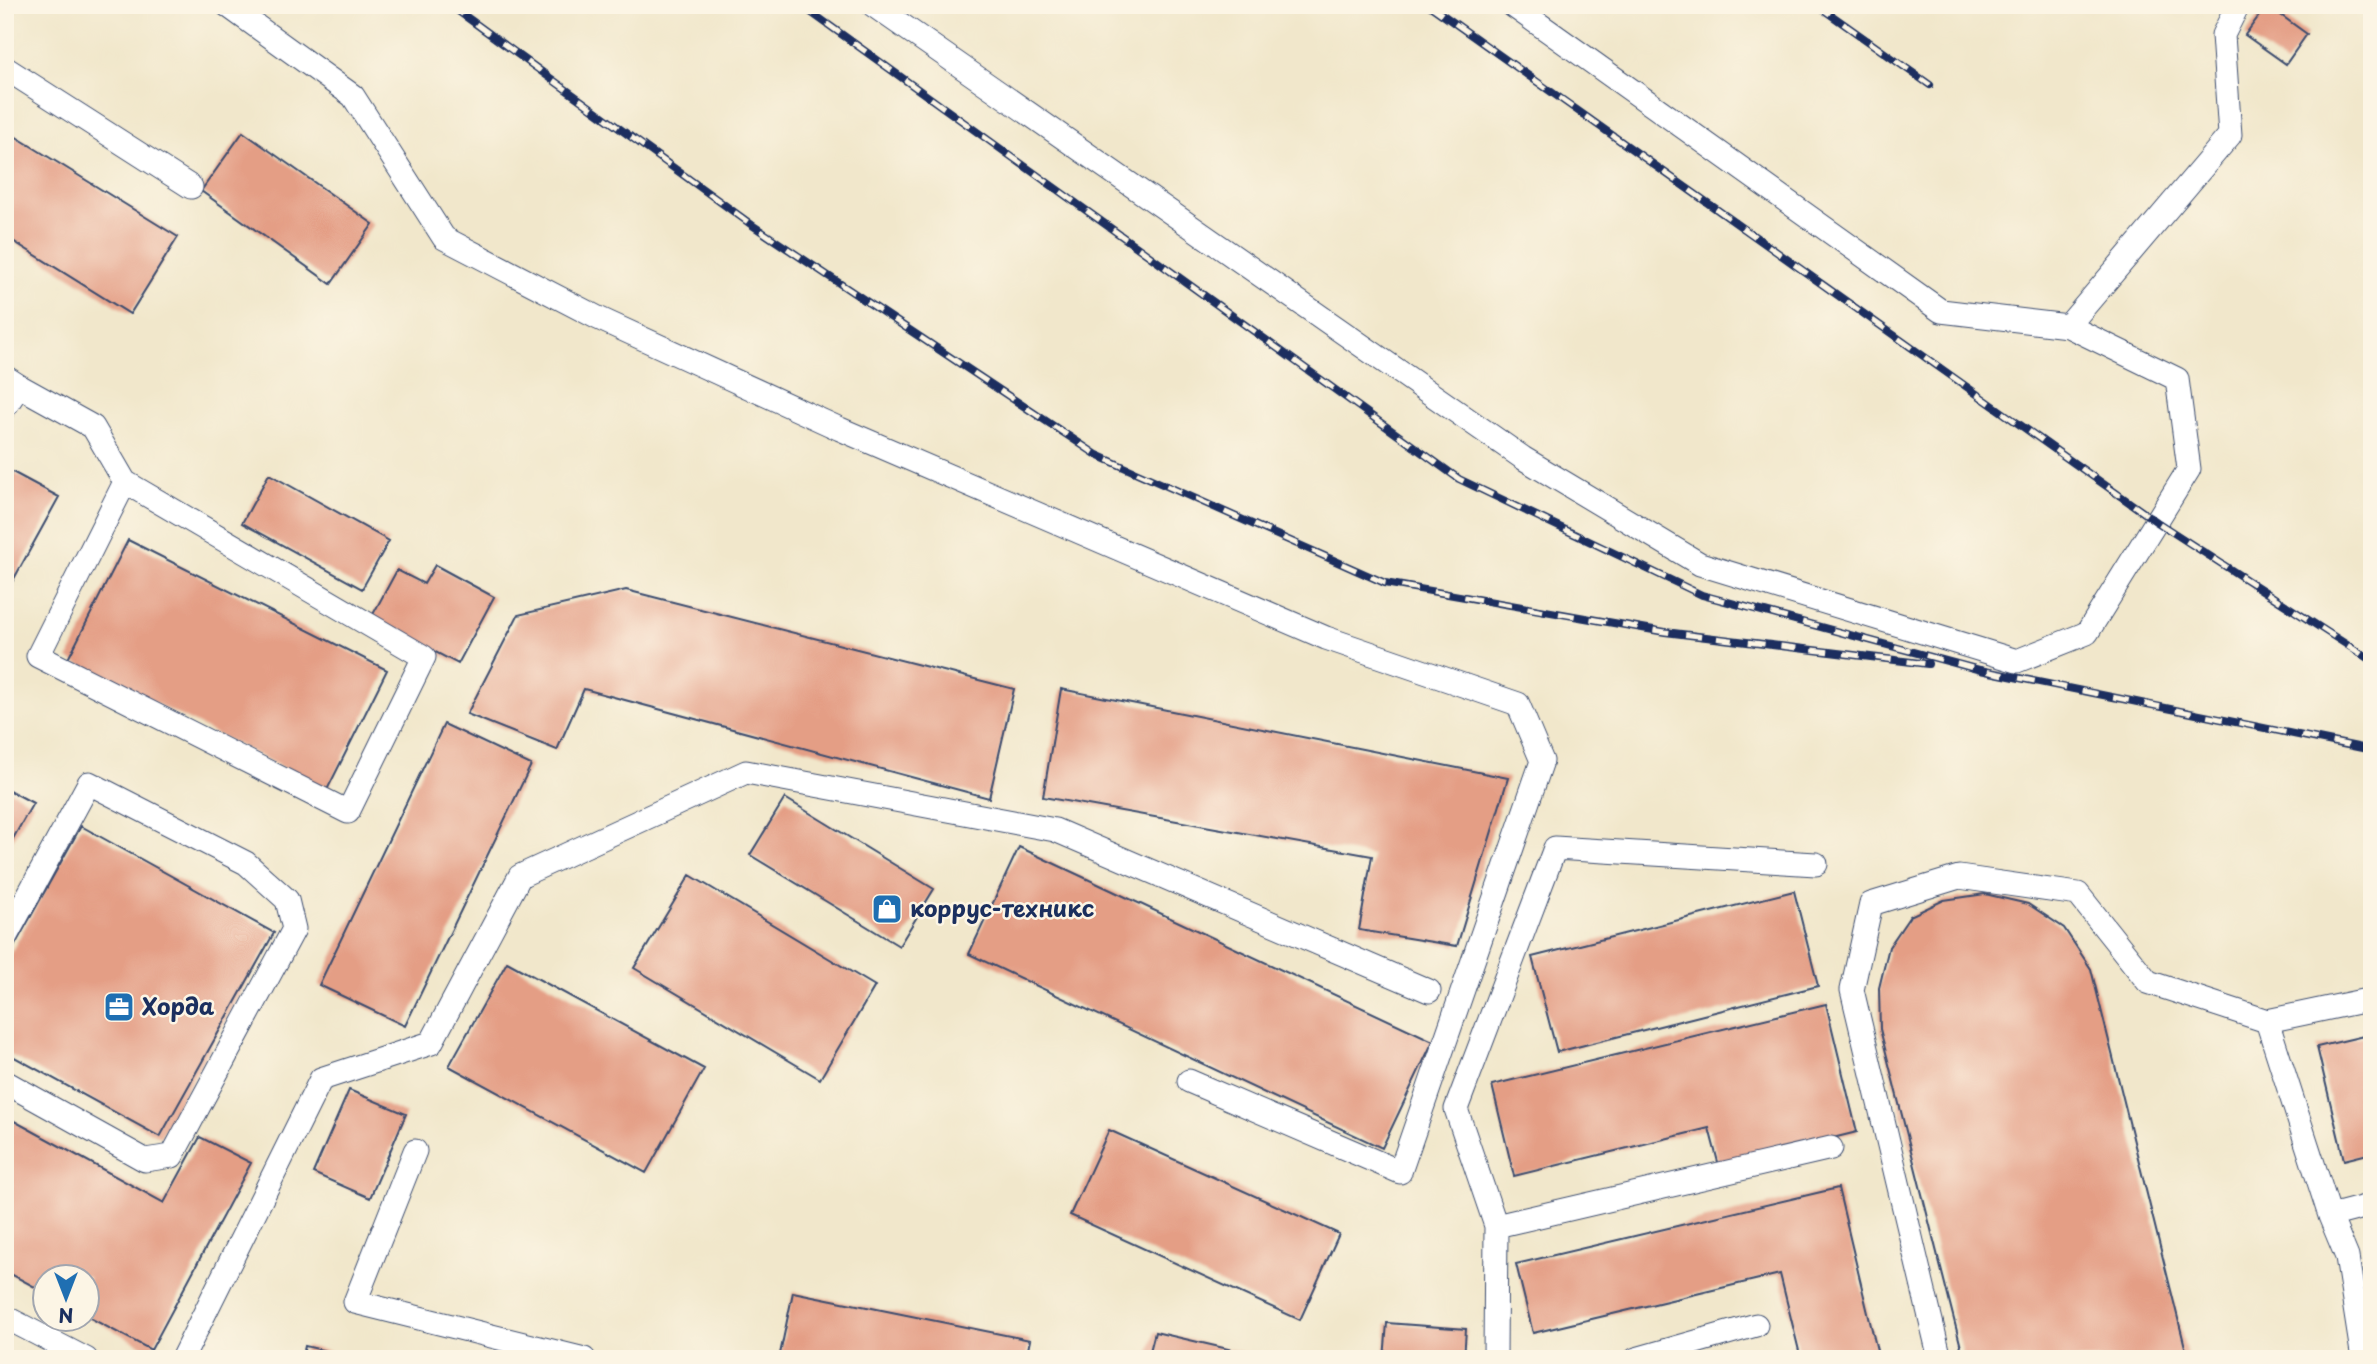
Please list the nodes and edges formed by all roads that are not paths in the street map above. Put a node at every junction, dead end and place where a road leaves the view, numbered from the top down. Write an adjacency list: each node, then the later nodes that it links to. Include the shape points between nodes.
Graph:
1 (227, 5): 16 (lane, via 353,96 444,238 598,317 840,429 1326,638 1518,704 1542,761 1401,1172)
2 (873, 5): 7 (lane, via 1523,458 1700,564 2017,661 2087,633 2189,469 2177,379)
3 (1512, 5): 7 (lane, via 1941,311)
4 (2238, 5): 7 (lane, via 2223,35 2230,135)
5 (5, 68): 6 (lane)
6 (191, 187)
7 (2068, 326)
8 (12, 381): 9 (lane); 10 (lane, via 93,426)
9 (5, 407)
10 (125, 482): 10 (lane, via 424,657 348,812 38,656)
11 (1816, 864): 22 (lane, via 1555,848 1456,1109)
12 (5, 938): 17 (lane, via 89,783 246,863 288,900 294,929 172,1156 145,1160)
13 (1429, 991): 27 (lane, via 1055,830 746,772 520,876 431,1043 321,1079)
14 (2372, 999): 15 (lane)
15 (2267, 1021): 21 (lane); 31 (lane, via 2148,982 2078,894 1959,877 1871,904 1852,990)
16 (1189, 1080)
17 (5, 1082)
18 (1830, 1148): 22 (lane)
19 (415, 1151): 28 (lane, via 355,1302)
20 (2372, 1205): 21 (lane)
21 (2330, 1216): 32 (lane, via 2347,1257)
22 (1496, 1226): 29 (lane)
23 (5, 1317): 25 (lane)
24 (1756, 1325): 30 (lane)
25 (50, 1351): 26 (lane)
26 (86, 1359)
27 (182, 1359)
28 (584, 1359)
29 (1495, 1359)
30 (1636, 1359)
31 (1940, 1359)
32 (2363, 1359)

